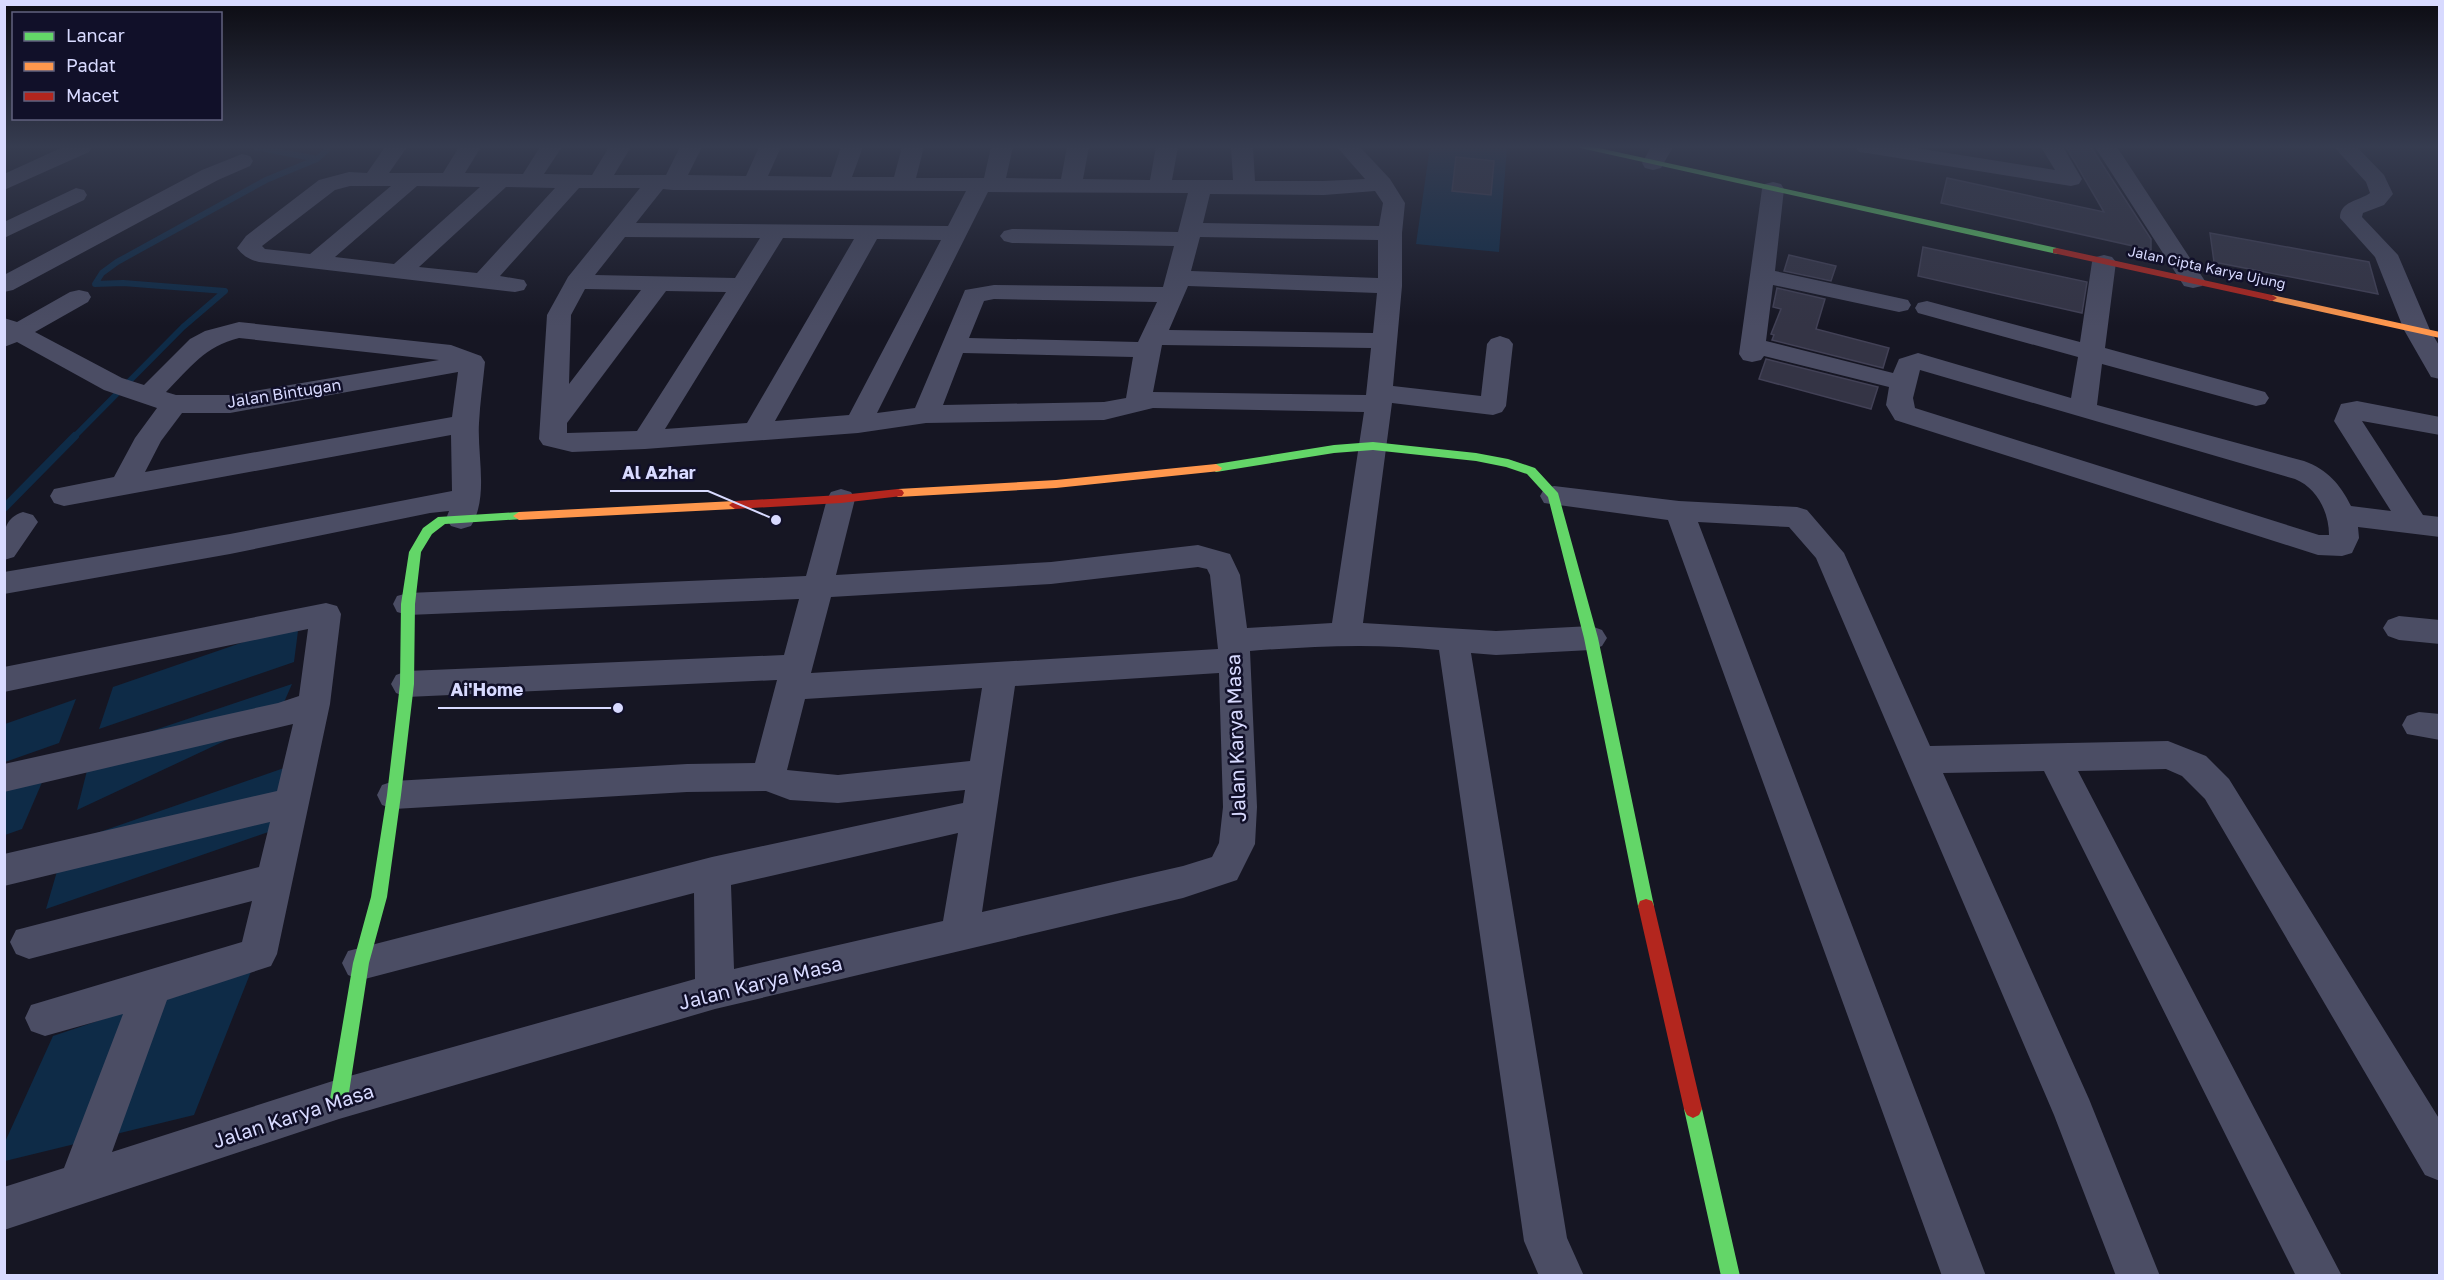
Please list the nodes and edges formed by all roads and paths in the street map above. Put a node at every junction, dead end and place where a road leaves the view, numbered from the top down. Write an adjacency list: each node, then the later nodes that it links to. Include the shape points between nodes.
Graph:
1 (53, 207): 16 (street)
2 (151, 207): 31 (street)
3 (299, 207): 23 (street, via 249,248 259,255)
4 (379, 207): 23 (street)
5 (472, 207): 25 (street)
6 (550, 207): 27 (street)
7 (641, 207): 15 (street)
8 (972, 207): 19 (street)
9 (1196, 207): 21 (street)
10 (1394, 207): 20 (street)
11 (1771, 207): 26 (street)
12 (1853, 207): 24 (street, Jalan Cipta Karya Ujung)
13 (2145, 207): 28 (street)
14 (2358, 207): 40 (street, via 2351,211 2351,218 2386,255)
15 (619, 230): 17 (street); 29 (street)
16 (4, 231)
17 (776, 231): 18 (street); 33 (street)
18 (870, 232): 19 (street); 60 (street)
19 (954, 233): 58 (street)
20 (1390, 233): 21 (street); 35 (street)
21 (1189, 235): 22 (street); 34 (street)
22 (1012, 236)
23 (315, 261): 25 (street)
24 (2104, 262): 28 (street, Jalan Cipta Karya Ujung); 45 (street)
25 (400, 271): 27 (street)
26 (1763, 276): 37 (street); 48 (street, via 1753,350)
27 (483, 281): 32 (street)
28 (2193, 281): 40 (street, Jalan Cipta Karya Ujung)
29 (577, 282): 30 (street); 56 (street, via 560,315)
30 (659, 284): 33 (street); 56 (street)
31 (4, 285)
32 (515, 285)
33 (743, 285): 61 (street)
34 (1175, 286): 35 (street); 42 (street); 44 (street, via 994,292 974,296)
35 (1390, 286): 41 (street)
36 (79, 297): 39 (street)
37 (1899, 305)
38 (1927, 308): 45 (street)
39 (9, 332): 49 (street, Jalan Bintugan)
40 (2428, 332): 47 (street)
41 (1384, 341): 42 (street); 50 (street)
42 (1149, 344): 44 (street); 52 (street)
43 (1500, 344): 50 (street, via 1493,406)
44 (954, 345): 55 (street)
45 (2091, 352): 51 (street); 54 (street)
46 (472, 362): 49 (street, via 450,352 238,330 199,344); 53 (street, Jalan Bintugan, via 230,404); 57 (street)
47 (2439, 371)
48 (1886, 379)
49 (132, 392): 53 (street, Jalan Bintugan)
50 (1378, 398): 52 (street); 62 (street)
51 (2256, 398)
52 (1138, 403): 55 (street, via 1104,411)
53 (174, 404): 63 (street, via 149,438)
54 (2083, 410): 69 (street, via 2314,476 2324,485); 69 (street, via 1918,362 1908,365 1899,404 1901,411 1913,417 2318,544 2342,546 2346,536)
55 (926, 414): 58 (street)
56 (553, 423): 61 (street, via 553,439)
57 (465, 424): 63 (street); 67 (street)
58 (858, 424): 60 (street)
59 (2439, 426): 71 (street, via 2356,410 2347,415)
60 (755, 432): 61 (street)
61 (645, 440)
62 (1373, 446): 65 (street, via 1508,463 1530,471); 66 (street, via 1241,466); 78 (street)
63 (124, 485): 64 (street)
64 (64, 496)
65 (1554, 496): 68 (street); 79 (street)
66 (841, 499): 67 (street); 74 (street)
67 (464, 509): 73 (street, via 430,503 230,544); 75 (street, via 426,531 415,552)
68 (1678, 511): 88 (street, via 1797,517 1829,553); 110 (street)
69 (2340, 514): 71 (street)
70 (23, 522): 72 (street)
71 (2427, 526)
72 (4, 550)
73 (4, 583)
74 (817, 587): 75 (street); 81 (street, Jalan Karya Masa, via 1051,573 1198,556 1219,562 1225,575); 83 (street)
75 (408, 604): 85 (street)
76 (2399, 628): 77 (street)
77 (2439, 632)
78 (1346, 635): 80 (street); 81 (street)
79 (1591, 638): 80 (street, via 1496,643); 109 (street, via 1632,843)
80 (1453, 640): 108 (street, via 1546,1241)
81 (1233, 651): 82 (street); 98 (street, Jalan Karya Masa, via 1240,807 1237,844 1224,869)
82 (1000, 676): 83 (street); 89 (street)
83 (793, 677): 85 (street); 90 (street)
84 (4, 680): 86 (street, via 326,614)
85 (407, 684): 92 (street)
86 (314, 704): 91 (street, via 278,716); 93 (street)
87 (2054, 758): 88 (street); 105 (street, via 2168,755 2194,766 2217,789); 112 (street)
88 (1919, 760): 111 (street, via 2074,1113)
89 (985, 774): 90 (street, via 838,789 790,786); 94 (street)
90 (768, 777): 92 (street)
91 (4, 778)
92 (394, 795): 100 (street, via 379,897)
93 (292, 802): 95 (street); 97 (street)
94 (979, 814): 96 (street); 98 (street)
95 (4, 870)
96 (712, 873): 100 (street); 102 (street)
97 (274, 879): 99 (street); 101 (street, via 258,954)
98 (960, 934): 102 (street, Jalan Karya Masa)
99 (29, 942)
100 (362, 963): 104 (street)
101 (152, 987): 103 (street); 106 (street)
102 (715, 991): 104 (street, Jalan Karya Masa)
103 (45, 1018)
104 (339, 1099): 106 (street, Jalan Karya Masa)
105 (2439, 1160)
106 (79, 1185): 107 (street, Jalan Karya Masa)
107 (5, 1210)
108 (1562, 1275)
109 (1731, 1275)
110 (1964, 1275)
111 (2138, 1275)
112 (2320, 1275)

